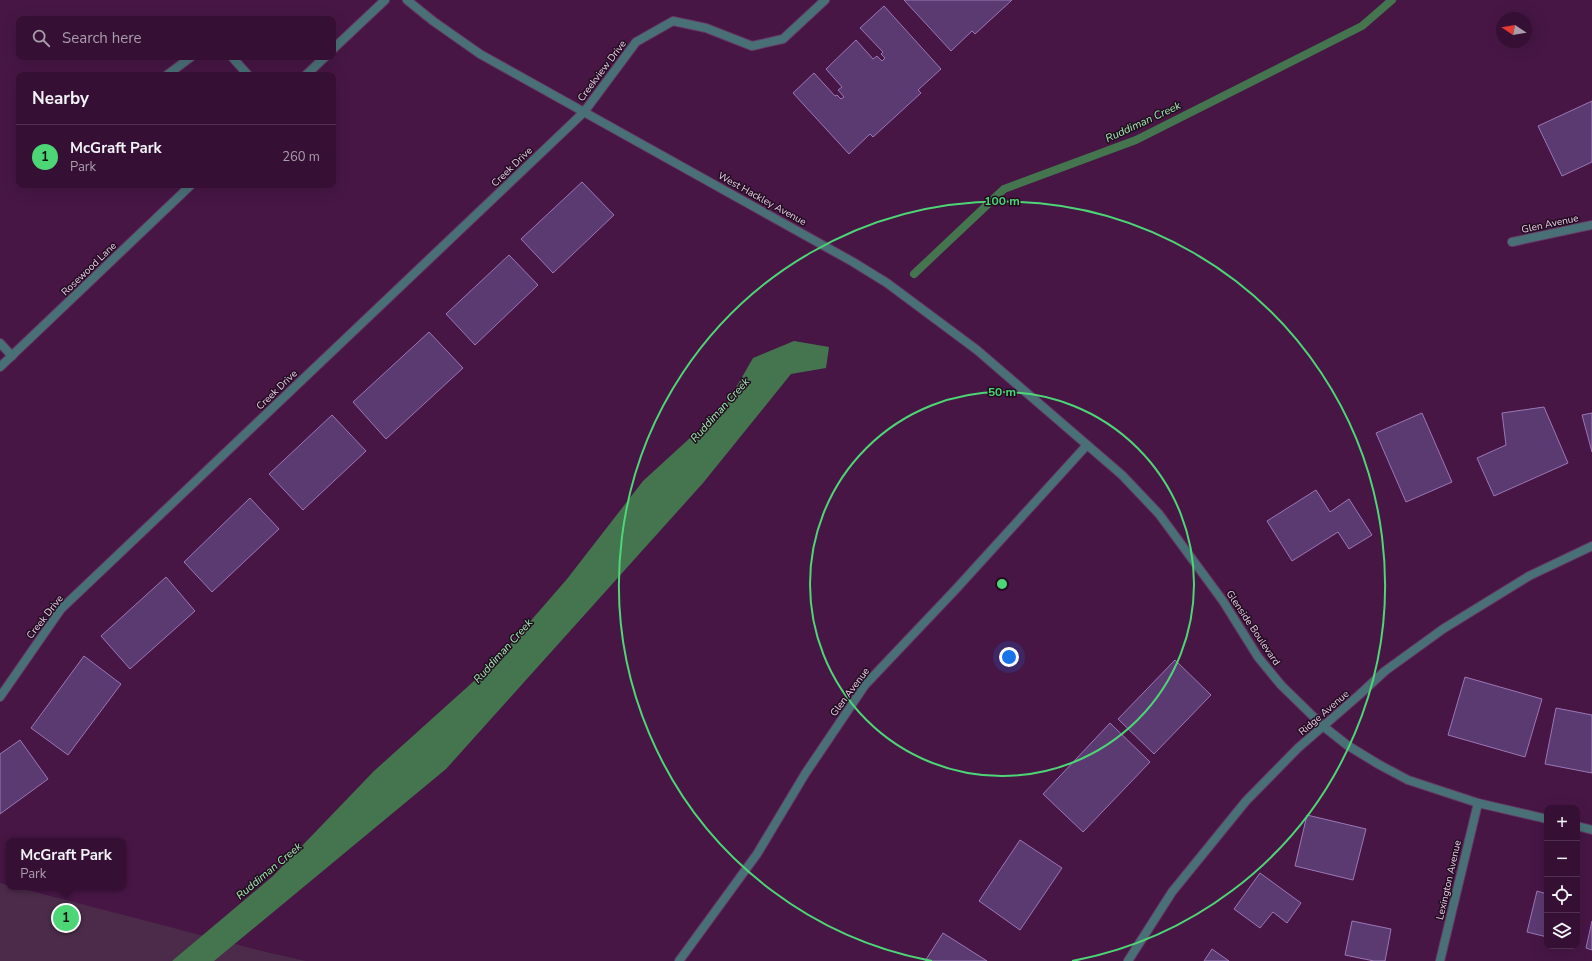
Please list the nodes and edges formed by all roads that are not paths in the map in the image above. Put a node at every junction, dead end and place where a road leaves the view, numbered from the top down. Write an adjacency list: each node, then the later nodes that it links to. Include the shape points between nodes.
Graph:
1 (385, 0): 4 (street)
2 (407, 0): 11 (street, West Hackley Avenue, via 433,22 480,54)
3 (825, 0): 11 (street, Creekview Drive, via 783,39 752,46 706,28 673,21 636,42)
4 (336, 46)
5 (187, 60): 8 (street)
6 (235, 60): 9 (street)
7 (322, 60): 10 (street)
8 (171, 72)
9 (245, 72)
10 (309, 72)
11 (584, 112): 18 (street, West Hackley Avenue, via 821,243 888,283 977,350); 20 (street, Creek Drive, via 61,609)
12 (188, 188): 16 (street, Rosewood Lane)
13 (1592, 225): 14 (street, Glen Avenue)
14 (1512, 242)
15 (0, 343): 16 (street)
16 (12, 356): 17 (street, Rosewood Lane)
17 (0, 367)
18 (1087, 445): 21 (street, Glenside Boulevard, via 1122,475 1159,514 1223,601 1258,657 1281,685); 26 (street, Glen Avenue, via 865,685 805,774 757,854)
19 (1592, 546): 21 (street, Ridge Avenue, via 1529,576 1443,629 1385,671)
20 (0, 697)
21 (1323, 726): 22 (street, Glenside Boulevard, via 1347,745 1408,780); 27 (street, Ridge Avenue, via 1246,802 1172,892)
22 (1478, 803): 23 (street, Glenside Boulevard); 28 (street, Lexington Avenue)
23 (1544, 818)
24 (1580, 827): 25 (street)
25 (1592, 830)
26 (679, 961)
27 (1128, 961)
28 (1440, 961)

